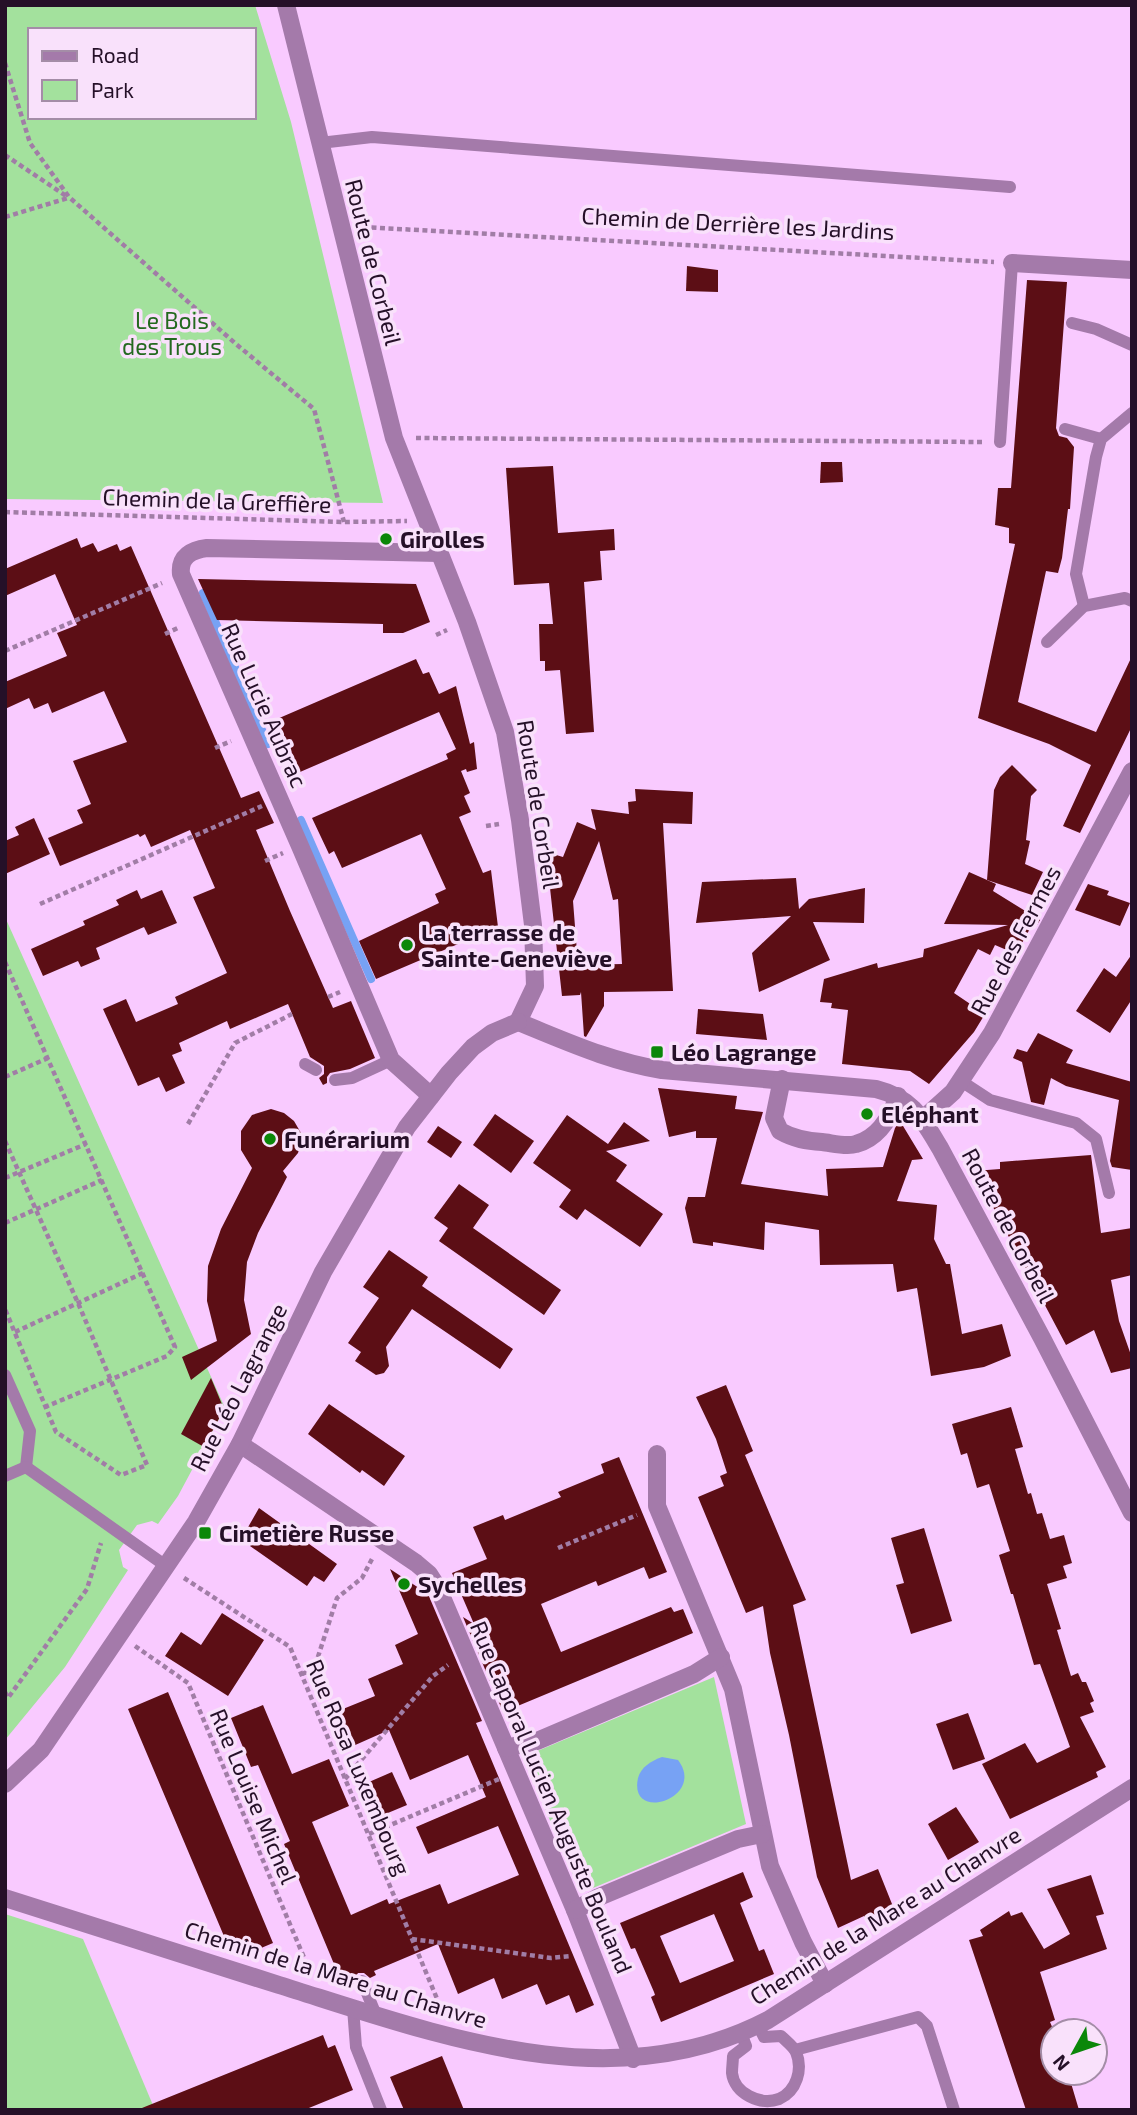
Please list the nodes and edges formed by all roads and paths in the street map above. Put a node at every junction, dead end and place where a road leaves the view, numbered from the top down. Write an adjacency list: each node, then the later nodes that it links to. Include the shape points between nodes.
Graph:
1 (286, 5): 3 (street, Route de Corbeil)
2 (5, 63): 6 (path, via 30,143)
3 (320, 143): 5 (lane, via 372,137); 8 (street, Route de Corbeil)
4 (5, 155): 6 (path)
5 (1010, 187)
6 (69, 198): 7 (path); 20 (path, via 314,409)
7 (5, 217)
8 (341, 225): 9 (path, Chemin de Derrière les Jardins); 15 (street, Route de Corbeil)
9 (1012, 263): 10 (street); 17 (lane)
10 (1132, 270)
11 (1072, 323): 12 (lane)
12 (1132, 345)
13 (1132, 413): 16 (lane)
14 (1065, 429): 16 (lane)
15 (394, 438): 17 (path); 19 (street, Route de Corbeil)
16 (1101, 439): 24 (lane, via 1076,574)
17 (1000, 442)
18 (5, 512): 20 (path, Chemin de la Greffière)
19 (427, 521): 20 (path, Chemin de la Greffière); 21 (street, Route de Corbeil)
20 (344, 522)
21 (439, 553): 22 (street, via 207,548 185,556); 32 (street, Route de Corbeil, via 492,691 511,763 535,963 534,985)
22 (181, 574): 26 (path); 28 (street, Rue Lucie Aubrac)
23 (1132, 601): 24 (lane, via 1125,598)
24 (1084, 606): 25 (lane)
25 (1047, 642)
26 (5, 651)
27 (1132, 771): 38 (street, Rue des Fermes, via 992,1033)
28 (279, 798): 29 (path); 34 (street, Rue Lucie Aubrac)
29 (40, 904)
30 (5, 962): 33 (path)
31 (292, 1014): 42 (path, via 235,1044)
32 (518, 1022): 36 (street, Route de Corbeil, via 627,1064); 40 (street, Rue Léo Lagrange, via 473,1047)
33 (48, 1058): 35 (path); 44 (path)
34 (391, 1060): 37 (lane, via 352,1078); 40 (street, Rue Lucie Aubrac)
35 (5, 1077)
36 (782, 1079): 39 (street, Route de Corbeil, via 876,1089); 39 (street, via 774,1118 780,1131 805,1141 856,1144 884,1124)
37 (335, 1080)
38 (961, 1081): 41 (street, Rue des Fermes); 48 (lane, via 990,1100 1076,1123 1096,1139)
39 (898, 1096): 41 (street, Route de Corbeil)
40 (431, 1097): 58 (street, Rue Léo Lagrange, via 407,1127 323,1272)
41 (923, 1119): 63 (street, Route de Corbeil)
42 (188, 1124)
43 (5, 1141): 45 (path)
44 (86, 1144): 45 (path); 47 (path)
45 (19, 1172): 46 (path); 49 (path)
46 (5, 1178)
47 (102, 1181): 49 (path); 51 (path)
48 (1109, 1193)
49 (35, 1210): 50 (path); 52 (path)
50 (5, 1223)
51 (143, 1273): 52 (path); 56 (path, via 175,1347 167,1356)
52 (78, 1303): 54 (path); 56 (path)
53 (5, 1308): 54 (path)
54 (15, 1332): 57 (path)
55 (5, 1375): 60 (lane, via 30,1431)
56 (111, 1379): 57 (path); 57 (path, via 147,1465 121,1475 55,1432)
57 (45, 1407)
58 (240, 1444): 65 (street, Rue Caporal Lucien Auguste Bouland); 67 (street, Rue Léo Lagrange)
59 (657, 1454): 62 (street)
60 (26, 1467): 61 (lane); 64 (lane)
61 (5, 1476)
62 (657, 1506): 66 (path); 70 (street)
63 (1132, 1513)
64 (107, 1525): 67 (lane); 72 (path, via 87,1589 8,1698)
65 (381, 1539): 69 (street, Rue Caporal Lucien Auguste Bouland, via 429,1574); 71 (path, via 362,1578 337,1598 314,1669)
66 (558, 1548)
67 (166, 1566): 68 (street, Rue Léo Lagrange); 71 (path, Rue Rosa Luxembourg, via 290,1647)
68 (120, 1636): 76 (street, Rue Léo Lagrange, via 41,1750); 86 (path, Rue Louise Michel, via 188,1683)
69 (465, 1652): 73 (street, Rue Caporal Lucien Auguste Bouland); 75 (path, via 433,1676)
70 (720, 1657): 73 (street, via 682,1679 537,1741); 79 (street, via 733,1689)
71 (301, 1674): 75 (path, Rue Rosa Luxembourg)
72 (5, 1692)
73 (506, 1748): 74 (street, Rue Caporal Lucien Auguste Bouland)
74 (516, 1772): 78 (path); 81 (street, Rue Caporal Lucien Auguste Bouland)
75 (345, 1779): 78 (path, Rue Rosa Luxembourg)
76 (5, 1784)
77 (1132, 1788): 85 (street, Chemin de la Mare au Chanvre)
78 (369, 1834): 82 (path, Rue Rosa Luxembourg)
79 (762, 1835): 81 (street, via 738,1839); 85 (street, via 770,1866)
80 (5, 1898): 86 (street, Chemin de la Mare au Chanvre)
81 (575, 1910): 83 (street, Rue Caporal Lucien Auguste Bouland)
82 (412, 1939): 83 (path, via 551,1958); 91 (path, Rue Rosa Luxembourg)
83 (592, 1954): 93 (street, Rue Caporal Lucien Auguste Bouland)
84 (362, 1981): 88 (lane)
85 (825, 1984): 89 (street, Chemin de la Mare au Chanvre)
86 (321, 1998): 87 (street, Chemin de la Mare au Chanvre)
87 (354, 2008): 88 (street, Chemin de la Mare au Chanvre); 94 (lane, via 356,2047)
88 (376, 2015): 91 (street, Chemin de la Mare au Chanvre)
89 (758, 2025): 90 (street, Chemin de la Mare au Chanvre); 92 (lane, via 764,2037 781,2036)
90 (741, 2033): 92 (lane, via 746,2046 733,2056 732,2075 742,2092 759,2101 779,2099 794,2087 800,2068); 93 (street, Chemin de la Mare au Chanvre, via 684,2051)
91 (453, 2037): 93 (street, Chemin de la Mare au Chanvre, via 544,2054)
92 (795, 2049): 95 (lane, via 918,2017 927,2026)
93 (633, 2059)
94 (381, 2110)
95 (954, 2110)

